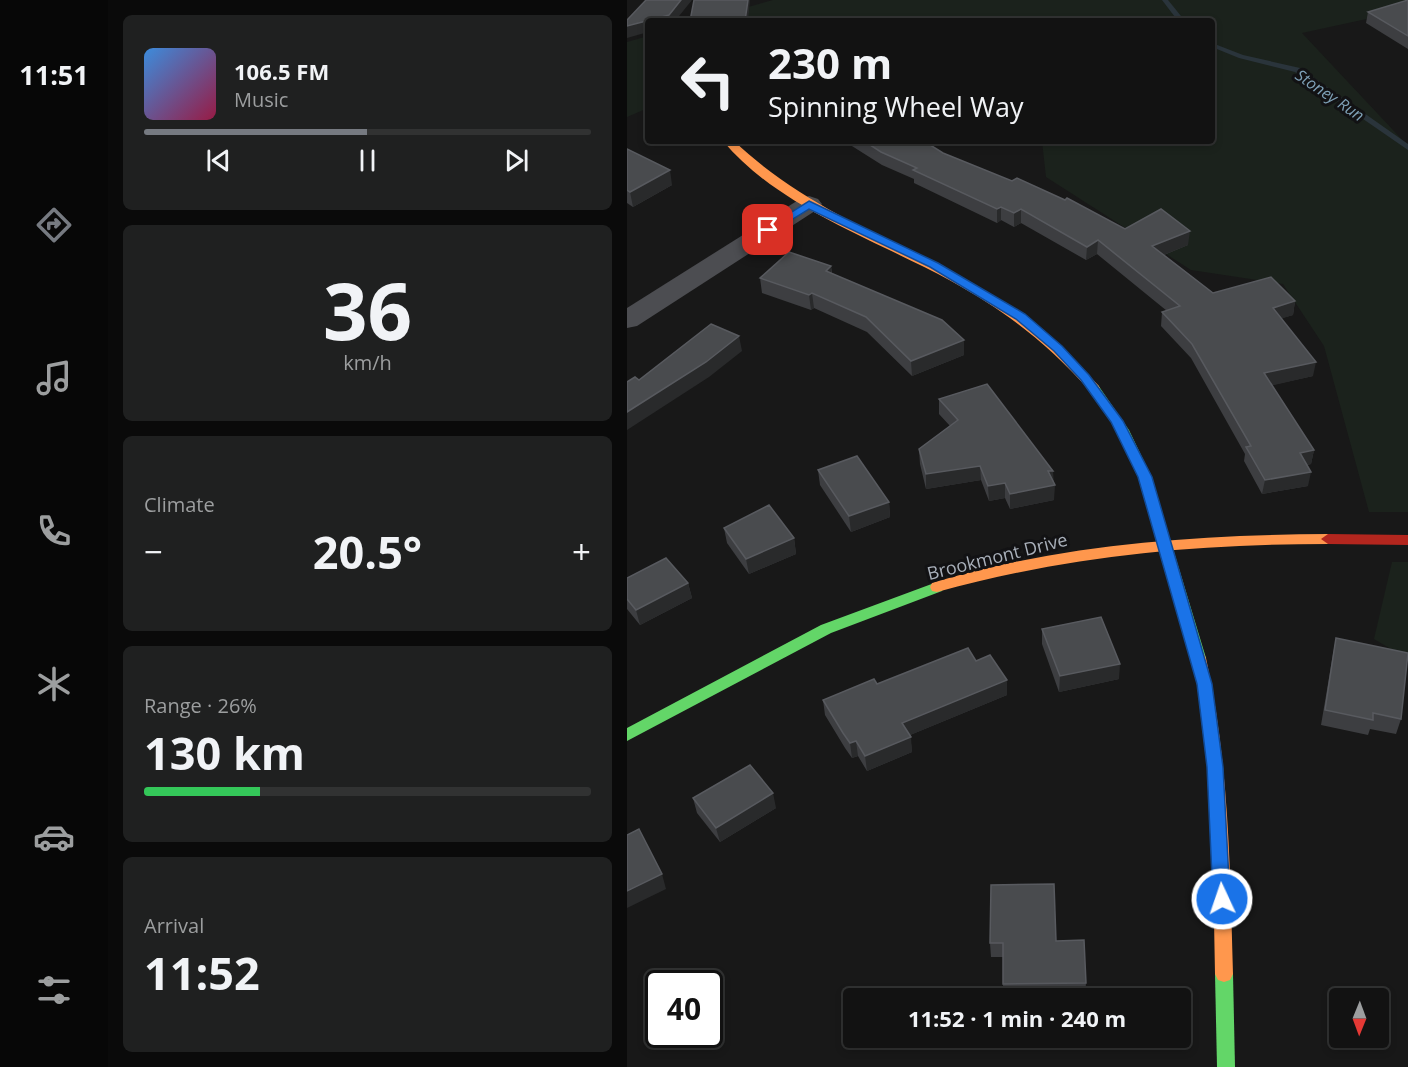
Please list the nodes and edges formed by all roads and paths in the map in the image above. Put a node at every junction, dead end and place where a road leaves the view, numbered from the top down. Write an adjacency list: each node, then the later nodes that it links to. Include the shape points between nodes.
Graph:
1 (731, 144): 2 (street, via 770,180)
2 (809, 204): 3 (street); 5 (street, via 979,290 1058,349 1085,378 1130,444 1145,477)
3 (627, 320)
4 (1408, 540): 5 (street, Brookmont Drive)
5 (1165, 544): 6 (street, Brookmont Drive, via 1052,558 964,580 855,616 753,665); 7 (street, via 1205,684 1215,767)
6 (627, 735)
7 (1227, 1067)

